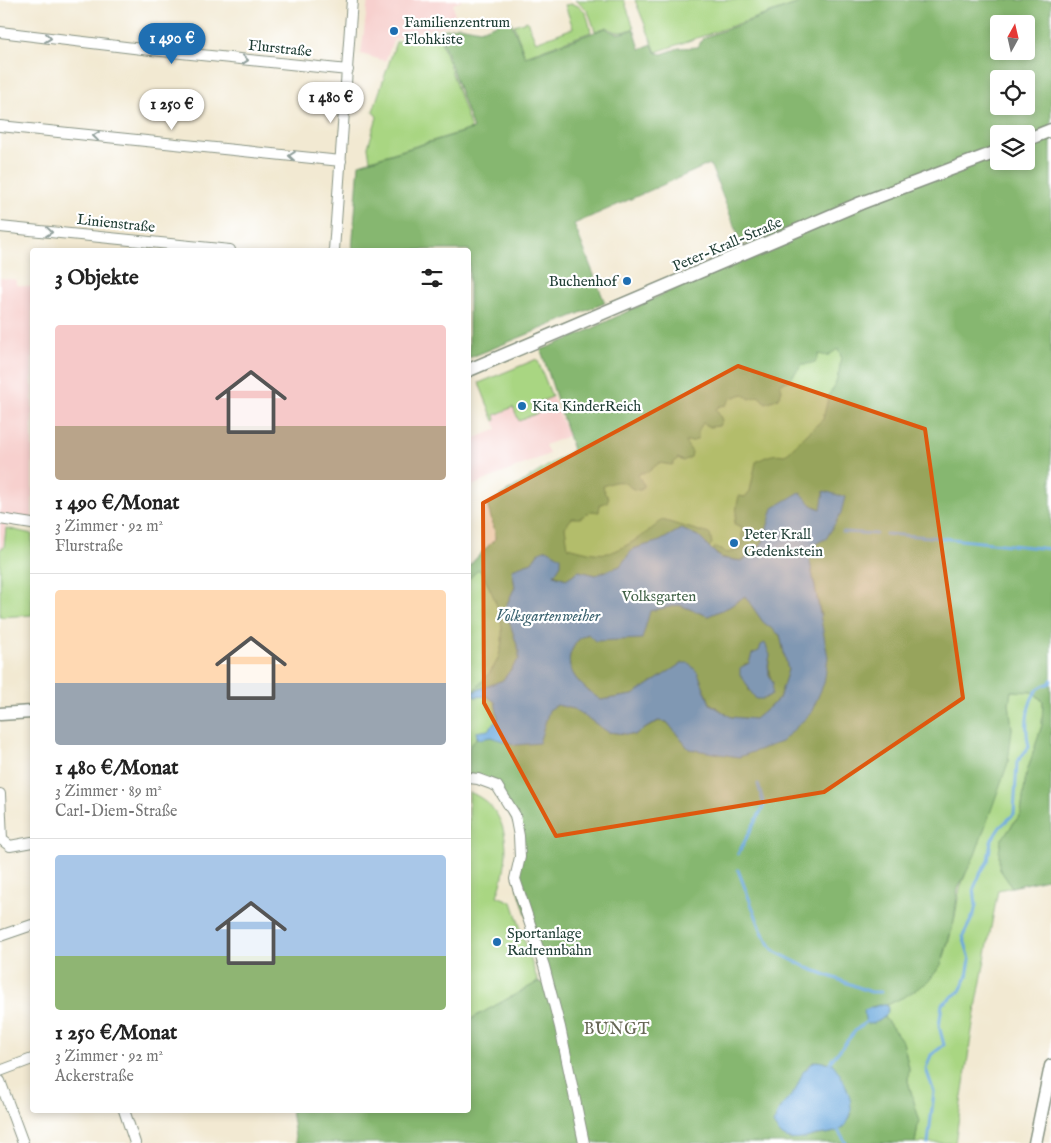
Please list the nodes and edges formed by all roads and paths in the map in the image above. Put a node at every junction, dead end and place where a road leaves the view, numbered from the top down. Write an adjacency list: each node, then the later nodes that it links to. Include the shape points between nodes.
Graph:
1 (352, 0): 3 (street)
2 (0, 32): 3 (street, Flurstraße, one-way to 3)
3 (348, 70): 8 (street)
4 (0, 126): 8 (street, one-way to 4)
5 (1051, 130): 6 (street)
6 (1035, 136)
7 (990, 154): 12 (street, Peter-Krall-Straße, via 861,203)
8 (341, 160): 11 (street)
9 (0, 227): 10 (street, Linienstraße, one-way to 10)
10 (210, 248)
11 (334, 248)
12 (471, 369)
13 (0, 519): 14 (street)
14 (30, 524)
15 (30, 712): 16 (street)
16 (0, 714)
17 (471, 778): 29 (street, via 497,786 516,815 520,857 515,879 560,1027)
18 (0, 794): 19 (street, via 2,840 10,846)
19 (30, 842)
20 (30, 926): 21 (street)
21 (0, 936)
22 (30, 1060): 24 (street)
23 (1051, 1066): 30 (street)
24 (0, 1071)
25 (0, 1081): 27 (street)
26 (125, 1113): 28 (street)
27 (23, 1143)
28 (136, 1143)
29 (584, 1143)
30 (1035, 1143)

